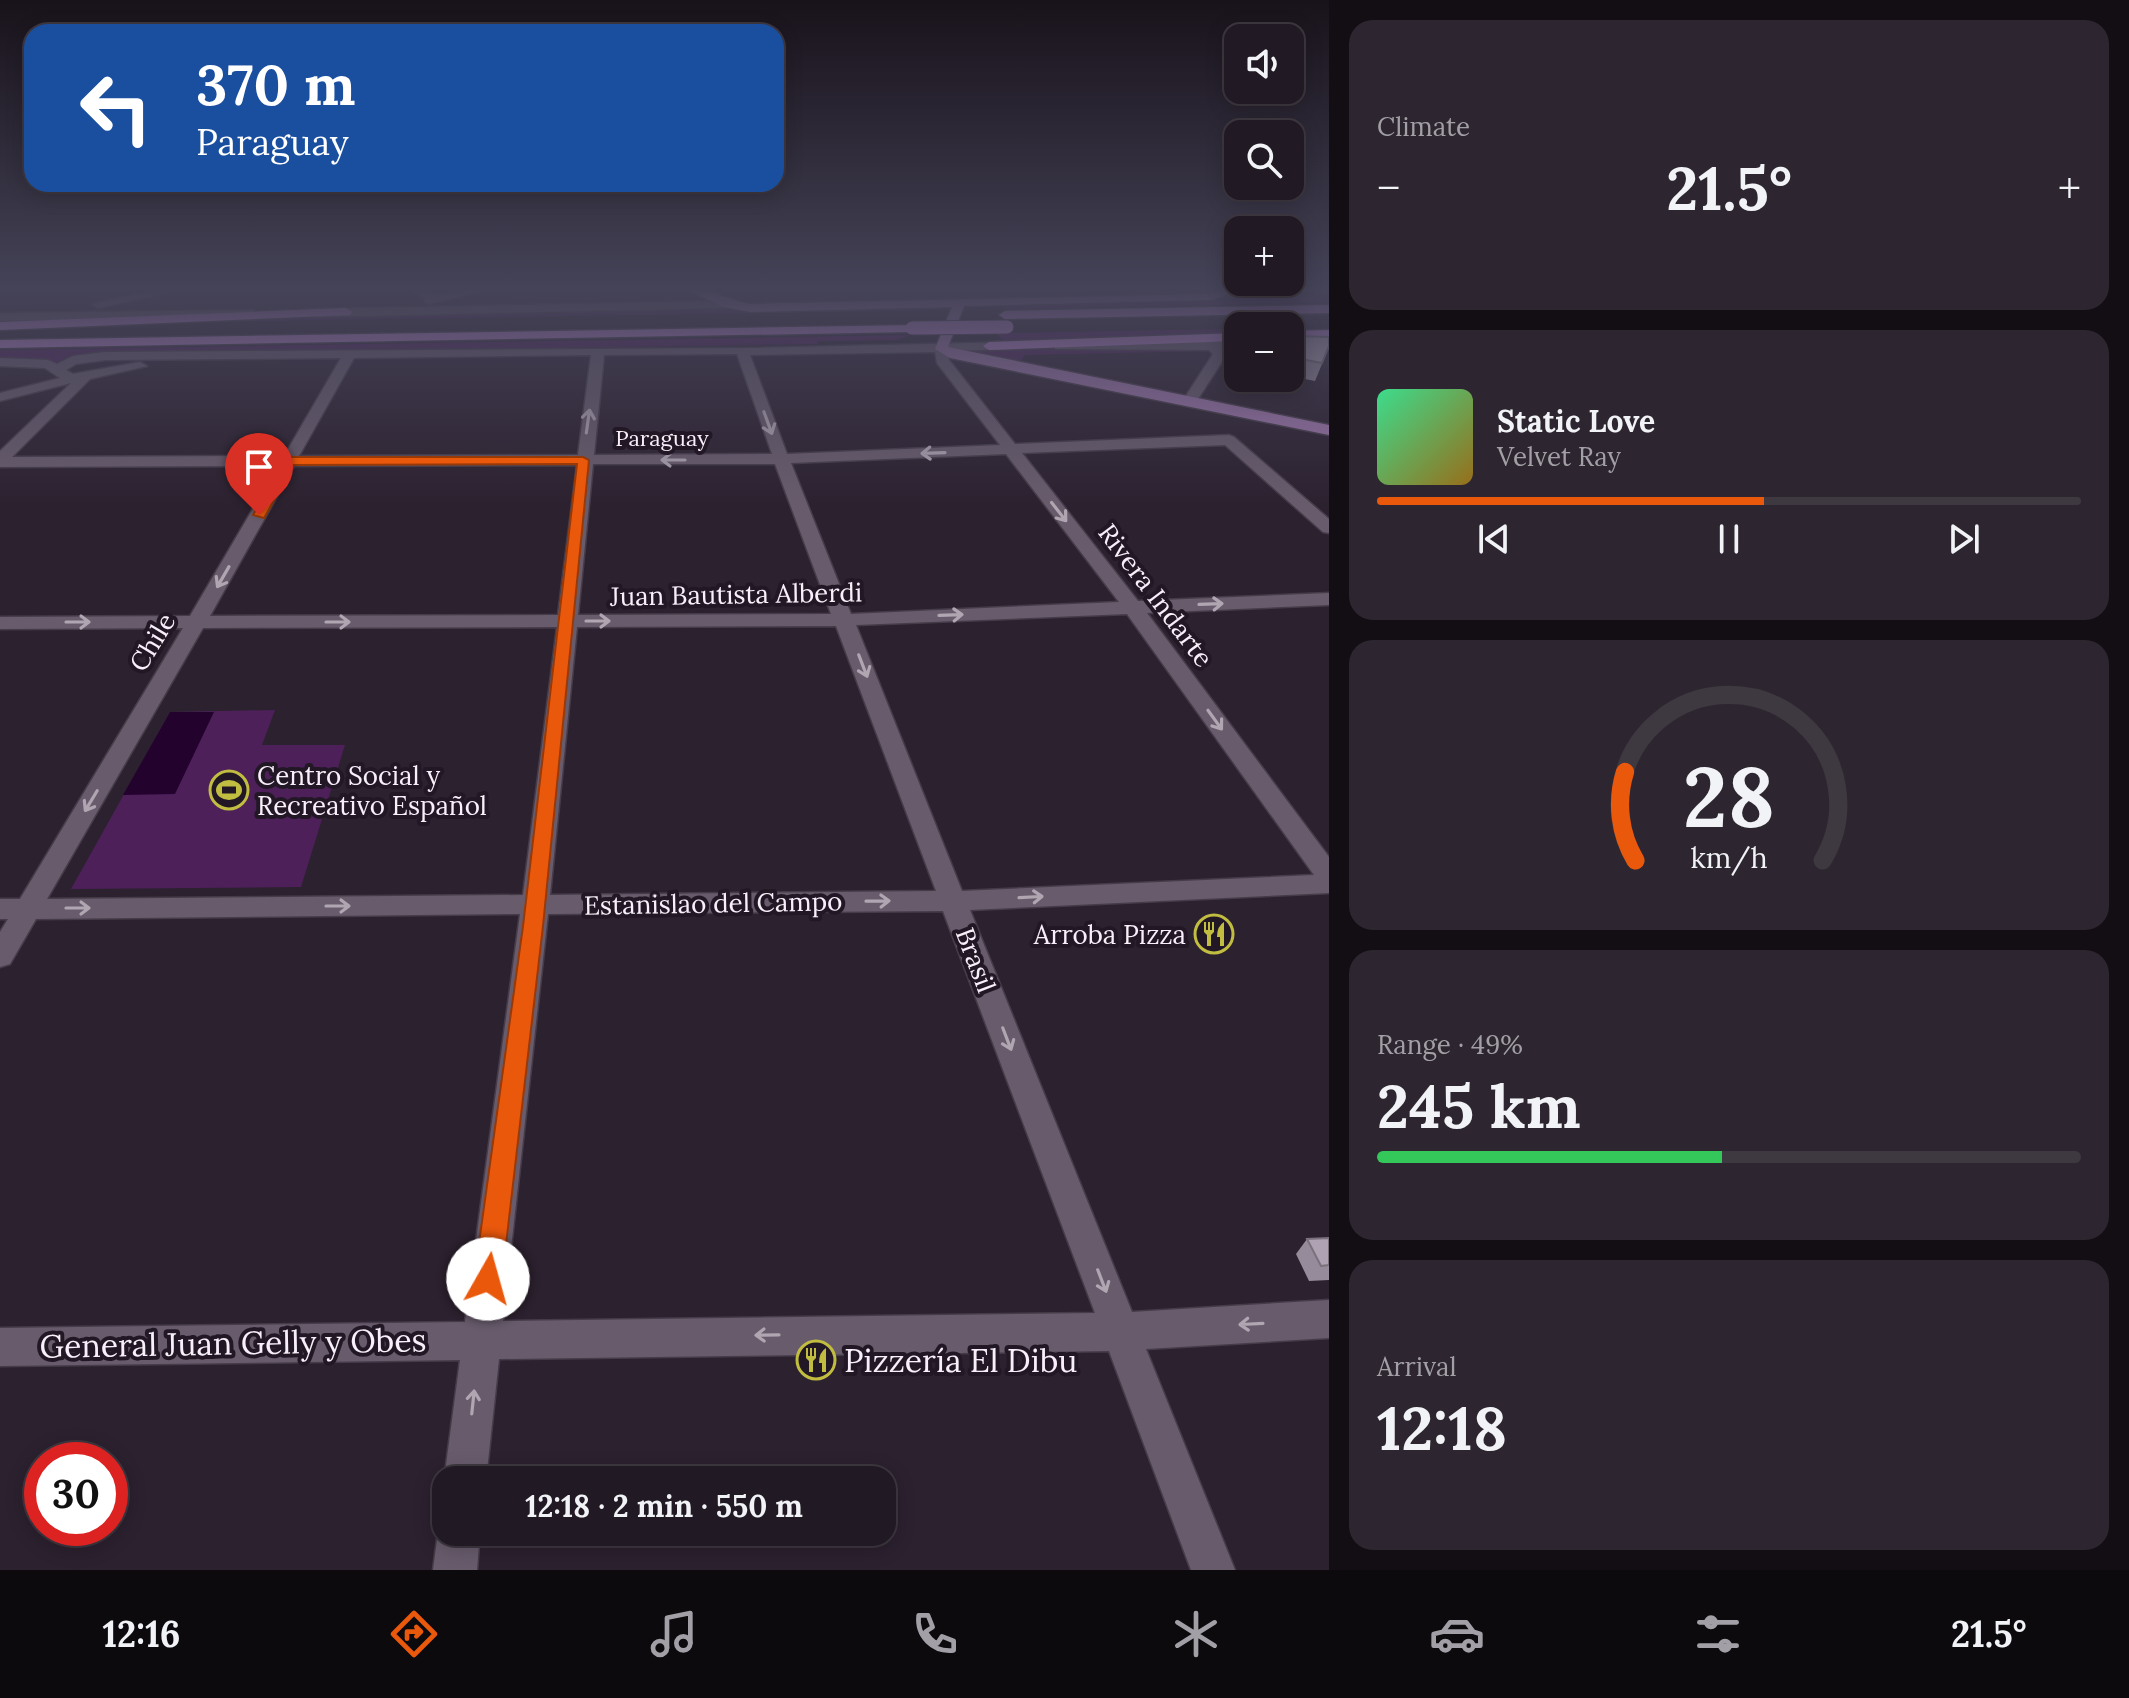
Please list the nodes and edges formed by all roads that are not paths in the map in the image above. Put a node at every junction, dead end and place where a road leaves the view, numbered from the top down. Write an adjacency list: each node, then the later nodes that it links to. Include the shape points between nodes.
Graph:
1 (78, 359): 10 (street)
2 (194, 359): 11 (street)
3 (347, 359): 21 (street, Chile)
4 (597, 359): 19 (street, one-way to 4)
5 (745, 359): 18 (street, Brasil, one-way to 18)
6 (942, 359): 17 (street, Rivera Indarte)
7 (1217, 359): 13 (street)
8 (974, 360): 13 (main road)
9 (0, 362): 10 (street, via 31,361)
10 (57, 369): 11 (street, via 59,375)
11 (80, 378): 12 (street); 20 (street)
12 (0, 397)
13 (1189, 402): 14 (main road)
14 (1248, 414): 15 (main road); 16 (street)
15 (1329, 430)
16 (1229, 440): 17 (street, Paraguay); 22 (street)
17 (1011, 450): 18 (street, Paraguay, one-way to 18); 24 (street, Rivera Indarte, one-way to 24)
18 (781, 459): 19 (street, Paraguay, one-way to 19); 25 (street, Brasil)
19 (583, 460): 21 (street, Paraguay); 26 (street)
20 (0, 461): 21 (street, Paraguay)
21 (290, 461): 27 (street, Chile, one-way to 27)
22 (1329, 528)
23 (1329, 599): 24 (street, Juan Bautista Alberdi, one-way to 23)
24 (1133, 608): 25 (street, Juan Bautista Alberdi, one-way to 24); 29 (street, Rivera Indarte, one-way to 29)
25 (845, 620): 26 (street, Juan Bautista Alberdi, one-way to 25); 31 (street, Brasil, one-way to 31)
26 (566, 621): 27 (street, Juan Bautista Alberdi, one-way to 26); 32 (street)
27 (197, 622): 28 (street, Juan Bautista Alberdi, one-way to 27); 33 (street, Chile, one-way to 33)
28 (0, 623)
29 (1329, 876)
30 (1329, 884): 31 (street, Estanislao del Campo, one-way to 30)
31 (953, 901): 32 (street, Estanislao del Campo, one-way to 31); 36 (street, Brasil, one-way to 36)
32 (535, 905): 33 (street, Estanislao del Campo, one-way to 32); 37 (street)
33 (14, 908): 34 (street, Chile)
34 (0, 956)
35 (1329, 1319): 36 (street, General Juan Gelly y Obes, one-way to 36)
36 (1122, 1332): 37 (street, General Juan Gelly y Obes, one-way to 37); 42 (street, Brasil)
37 (480, 1340): 38 (street, General Juan Gelly y Obes); 39 (street, one-way to 37)
38 (0, 1347)
39 (466, 1466)
40 (458, 1546): 41 (street)
41 (455, 1570)
42 (1213, 1570)

